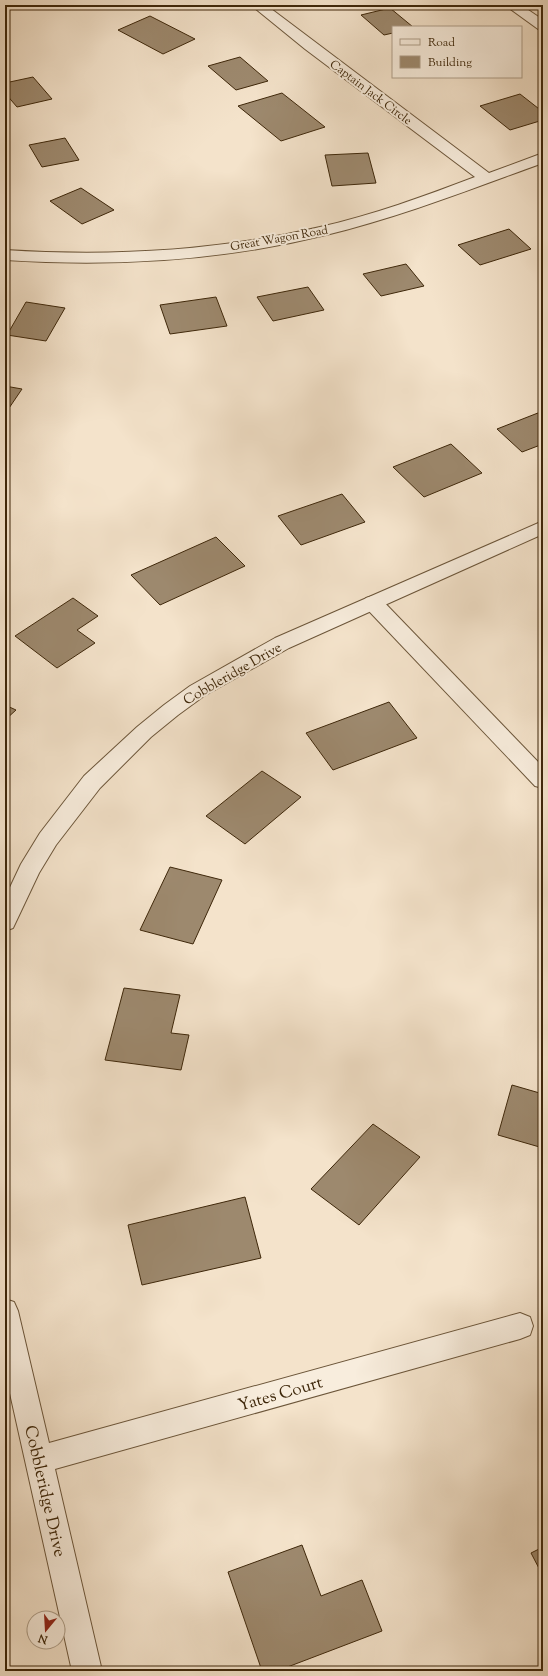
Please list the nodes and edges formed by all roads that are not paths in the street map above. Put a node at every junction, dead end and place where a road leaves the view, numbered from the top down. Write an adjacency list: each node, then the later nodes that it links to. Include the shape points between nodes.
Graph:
1 (258, 5): 5 (street, Captain Jack Circle)
2 (512, 5): 3 (street)
3 (543, 26)
4 (543, 158): 5 (street, Great Wagon Road)
5 (486, 178): 6 (street, Great Wagon Road, via 383,214 324,231 259,244 198,252 126,257 55,258)
6 (5, 255)
7 (543, 527): 8 (street, Cobbleridge Drive)
8 (374, 603): 9 (street); 10 (street, Cobbleridge Drive, via 282,643 197,692 144,732 92,782 48,839 29,870)
9 (543, 780)
10 (5, 922)
11 (5, 1311): 13 (street, Cobbleridge Drive)
12 (520, 1326): 13 (street, Yates Court)
13 (39, 1460): 14 (street, Cobbleridge Drive)
14 (87, 1671)

